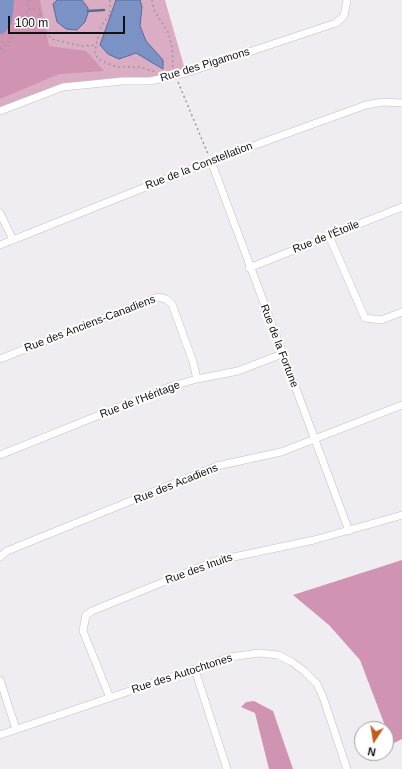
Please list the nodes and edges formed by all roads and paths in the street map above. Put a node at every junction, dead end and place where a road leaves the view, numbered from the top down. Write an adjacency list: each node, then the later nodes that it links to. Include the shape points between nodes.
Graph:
1 (29, 0): 5 (path)
2 (110, 0): 6 (path, via 110,14 102,26)
3 (152, 0): 8 (path, via 154,10 168,32)
4 (347, 0): 8 (street, Rue des Pigamons, via 344,16 336,23)
5 (28, 9): 6 (path, via 39,9 41,23 51,39 82,46); 7 (path, via 8,43)
6 (96, 45): 9 (path, via 95,53 98,59 108,65 139,67 161,73)
7 (0, 49)
8 (176, 76): 9 (street, Rue des Pigamons); 12 (path)
9 (164, 78): 11 (street, Rue des Pigamons, via 63,87)
10 (402, 103): 12 (street, Rue de la Constellation, via 383,102 366,105)
11 (0, 111)
12 (211, 161): 16 (street, Rue de la Constellation); 18 (street, Rue de la Fortune)
13 (402, 207): 15 (street, Rue de l'Étoile)
14 (0, 213): 16 (street)
15 (329, 236): 18 (street, Rue de l'Étoile); 19 (street, via 365,318 381,320)
16 (13, 240): 17 (street, Rue de la Constellation)
17 (0, 245)
18 (249, 268): 20 (street, Rue de la Fortune)
19 (402, 312)
20 (282, 354): 22 (street, Rue de l'Héritage, via 238,371); 24 (street, Rue de la Fortune)
21 (0, 359): 22 (street, Rue des Anciens-Canadiens, via 158,297 172,304)
22 (197, 379): 25 (street, Rue de l'Héritage, via 169,387)
23 (402, 405): 24 (street, Rue des Acadiens)
24 (314, 440): 27 (street, Rue de la Fortune); 28 (street, Rue des Acadiens, via 281,452 217,466)
25 (0, 455)
26 (402, 515): 27 (street, Rue des Inuits)
27 (349, 531): 31 (street, Rue des Inuits, via 215,561 86,615 83,631)
28 (0, 557)
29 (195, 670): 31 (street, Rue des Autochtones); 34 (street); 35 (street, Rue des Autochtones, via 230,657 259,653 278,655 292,662 317,684)
30 (0, 680): 32 (street)
31 (110, 698): 32 (street, Rue des Autochtones)
32 (16, 729): 33 (street, Rue des Autochtones)
33 (0, 734)
34 (227, 769)
35 (347, 769)

